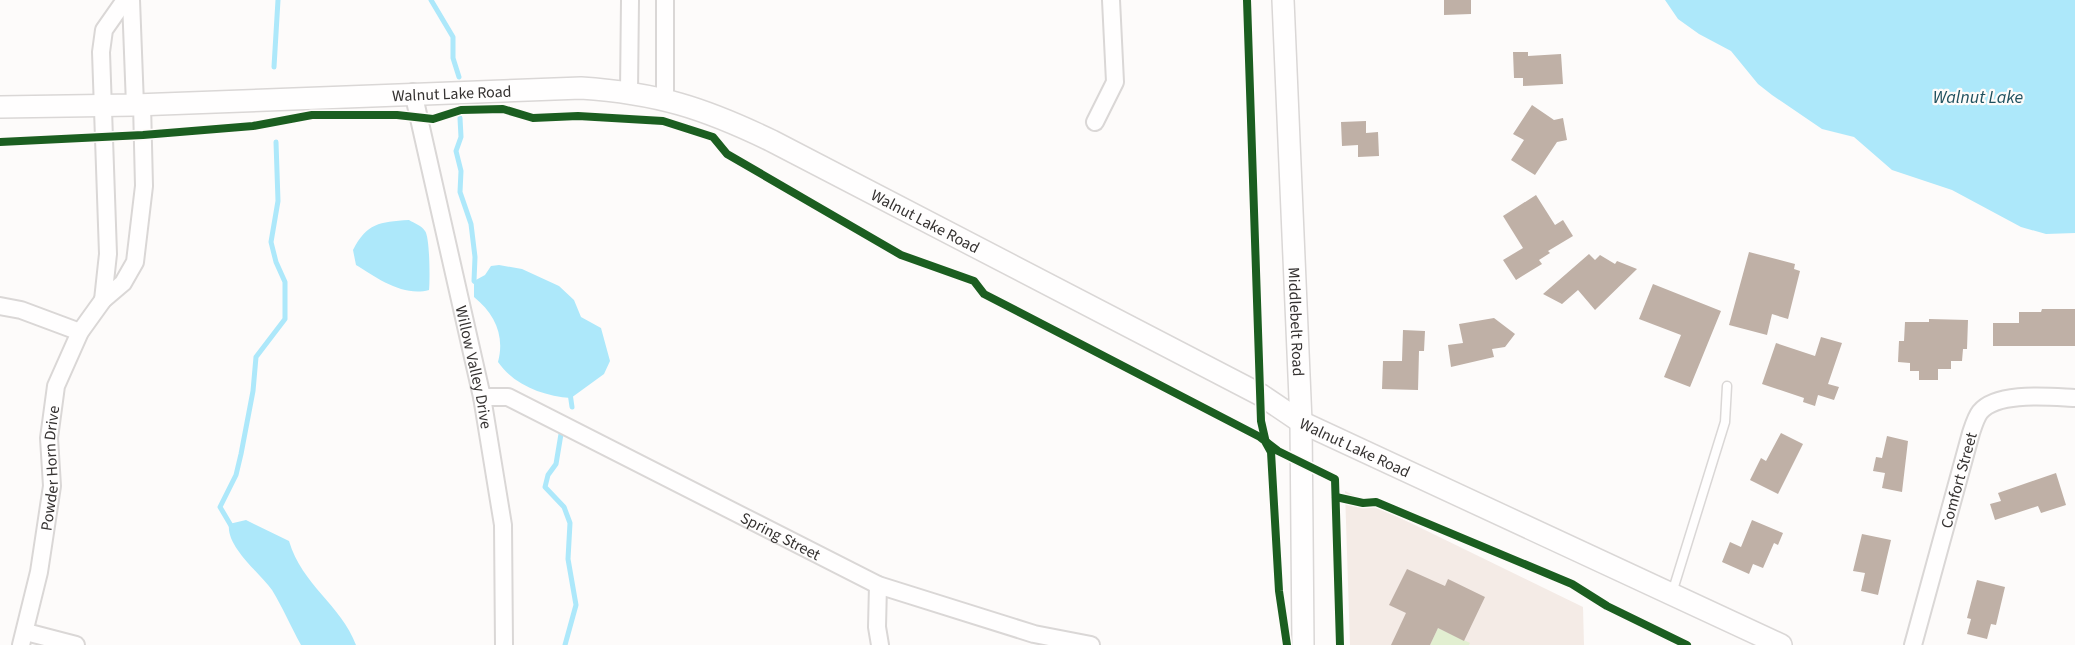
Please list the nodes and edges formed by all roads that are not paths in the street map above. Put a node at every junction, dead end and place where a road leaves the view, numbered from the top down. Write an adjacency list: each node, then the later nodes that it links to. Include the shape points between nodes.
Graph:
1 (125, 0): 10 (street, via 104,30)
2 (131, 0): 11 (street, Powder Horn Drive)
3 (630, 0): 7 (street)
4 (665, 0): 9 (street)
5 (1111, 0): 13 (street, via 1115,82)
6 (1283, 0): 20 (street, Middlebelt Road)
7 (629, 91): 8 (street, Walnut Lake Road, via 570,88); 9 (street, Walnut Lake Road)
8 (413, 92): 11 (street, Walnut Lake Road); 18 (street, Willow Valley Drive)
9 (665, 98): 20 (street, Walnut Lake Road, via 720,116 772,141 1261,395)
10 (102, 103): 11 (street, Walnut Lake Road); 12 (street, Walnut Lake Road); 14 (street, via 108,242)
11 (138, 105): 14 (street, Powder Horn Drive, via 144,186 135,262 123,283)
12 (0, 107)
13 (1095, 122)
14 (103, 300): 16 (street, Powder Horn Drive)
15 (0, 306): 16 (street)
16 (80, 332): 23 (street, Powder Horn Drive, via 56,386 49,438 52,486 39,572)
17 (1727, 386): 22 (lane, via 1725,422)
18 (482, 398): 21 (street, Spring Street, via 508,397); 26 (street, Willow Valley Drive, via 503,525)
19 (2075, 398): 30 (street, Comfort Street, via 2022,397 1999,401 1980,411)
20 (1301, 422): 22 (street, Walnut Lake Road); 29 (street, Middlebelt Road)
21 (878, 585): 27 (street); 28 (street, Spring Street, via 1034,634)
22 (1672, 594): 24 (street, Walnut Lake Road)
23 (23, 638): 25 (street)
24 (1771, 643)
25 (76, 645)
26 (504, 645)
27 (880, 645)
28 (1091, 645)
29 (1304, 645)
30 (1913, 645)

